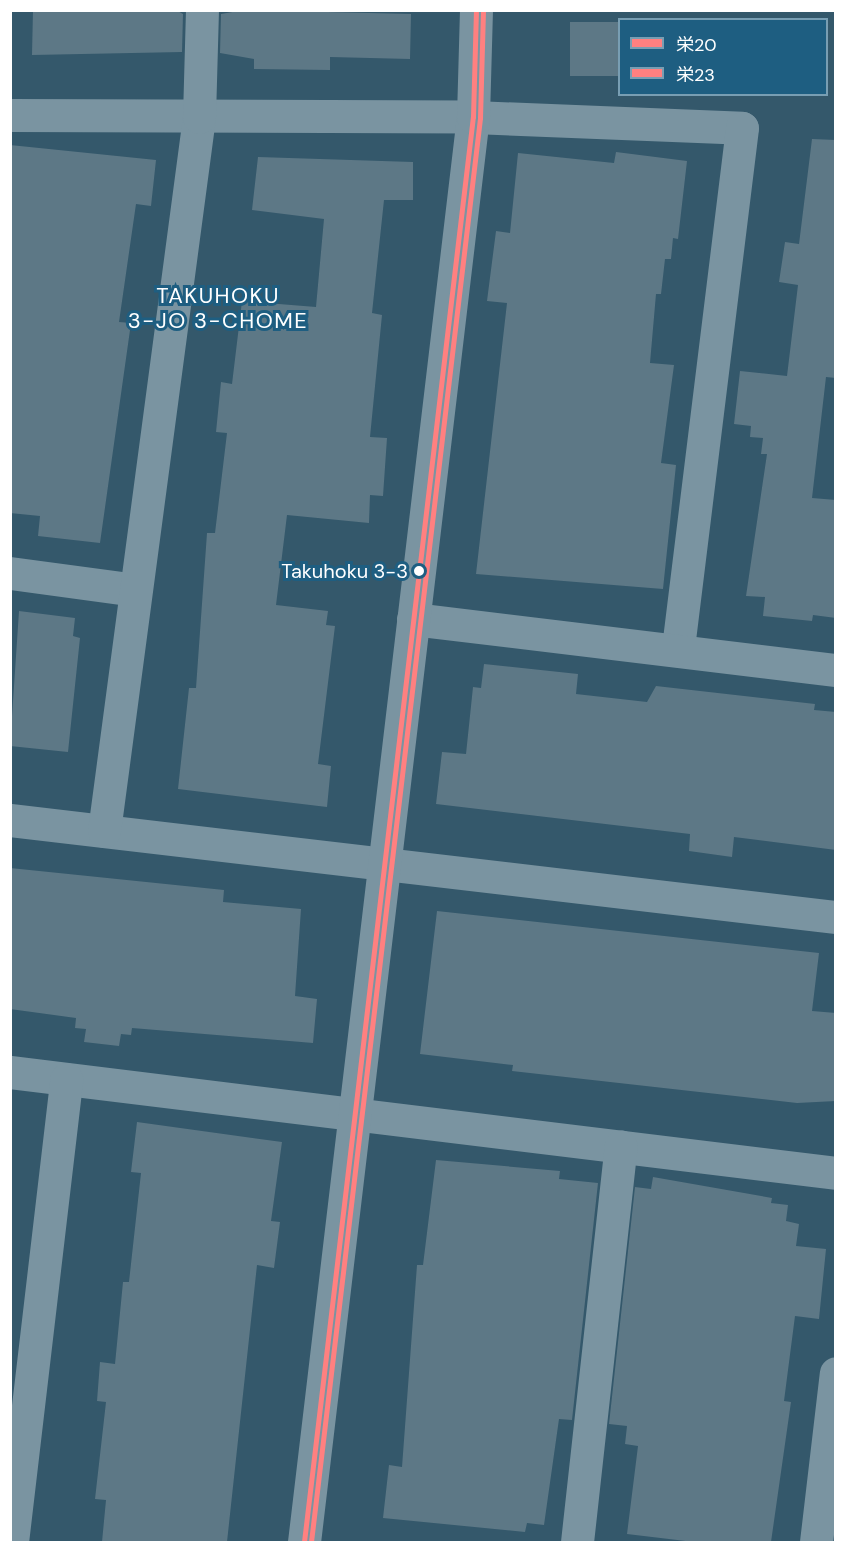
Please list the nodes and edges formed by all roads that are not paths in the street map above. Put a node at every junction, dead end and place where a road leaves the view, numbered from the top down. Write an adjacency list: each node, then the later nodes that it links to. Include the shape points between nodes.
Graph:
1 (202, 10): 4 (street)
2 (476, 10): 5 (street)
3 (10, 115): 4 (street)
4 (199, 117): 5 (street); 7 (street)
5 (473, 117): 8 (street); 9 (street, via 742,128)
6 (10, 573): 7 (street)
7 (135, 590): 12 (street)
8 (413, 619): 9 (street); 13 (street)
9 (678, 648): 10 (street)
10 (836, 670)
11 (10, 819): 12 (street)
12 (104, 831): 13 (street)
13 (383, 863): 14 (street); 17 (street)
14 (836, 917)
15 (10, 1072): 16 (street)
16 (66, 1079): 17 (street); 20 (street)
17 (354, 1114): 18 (street); 23 (street)
18 (621, 1146): 19 (street); 24 (street)
19 (836, 1173)
20 (22, 1349): 22 (street)
21 (836, 1373): 25 (street)
22 (12, 1542)
23 (304, 1542)
24 (577, 1542)
25 (816, 1542)

